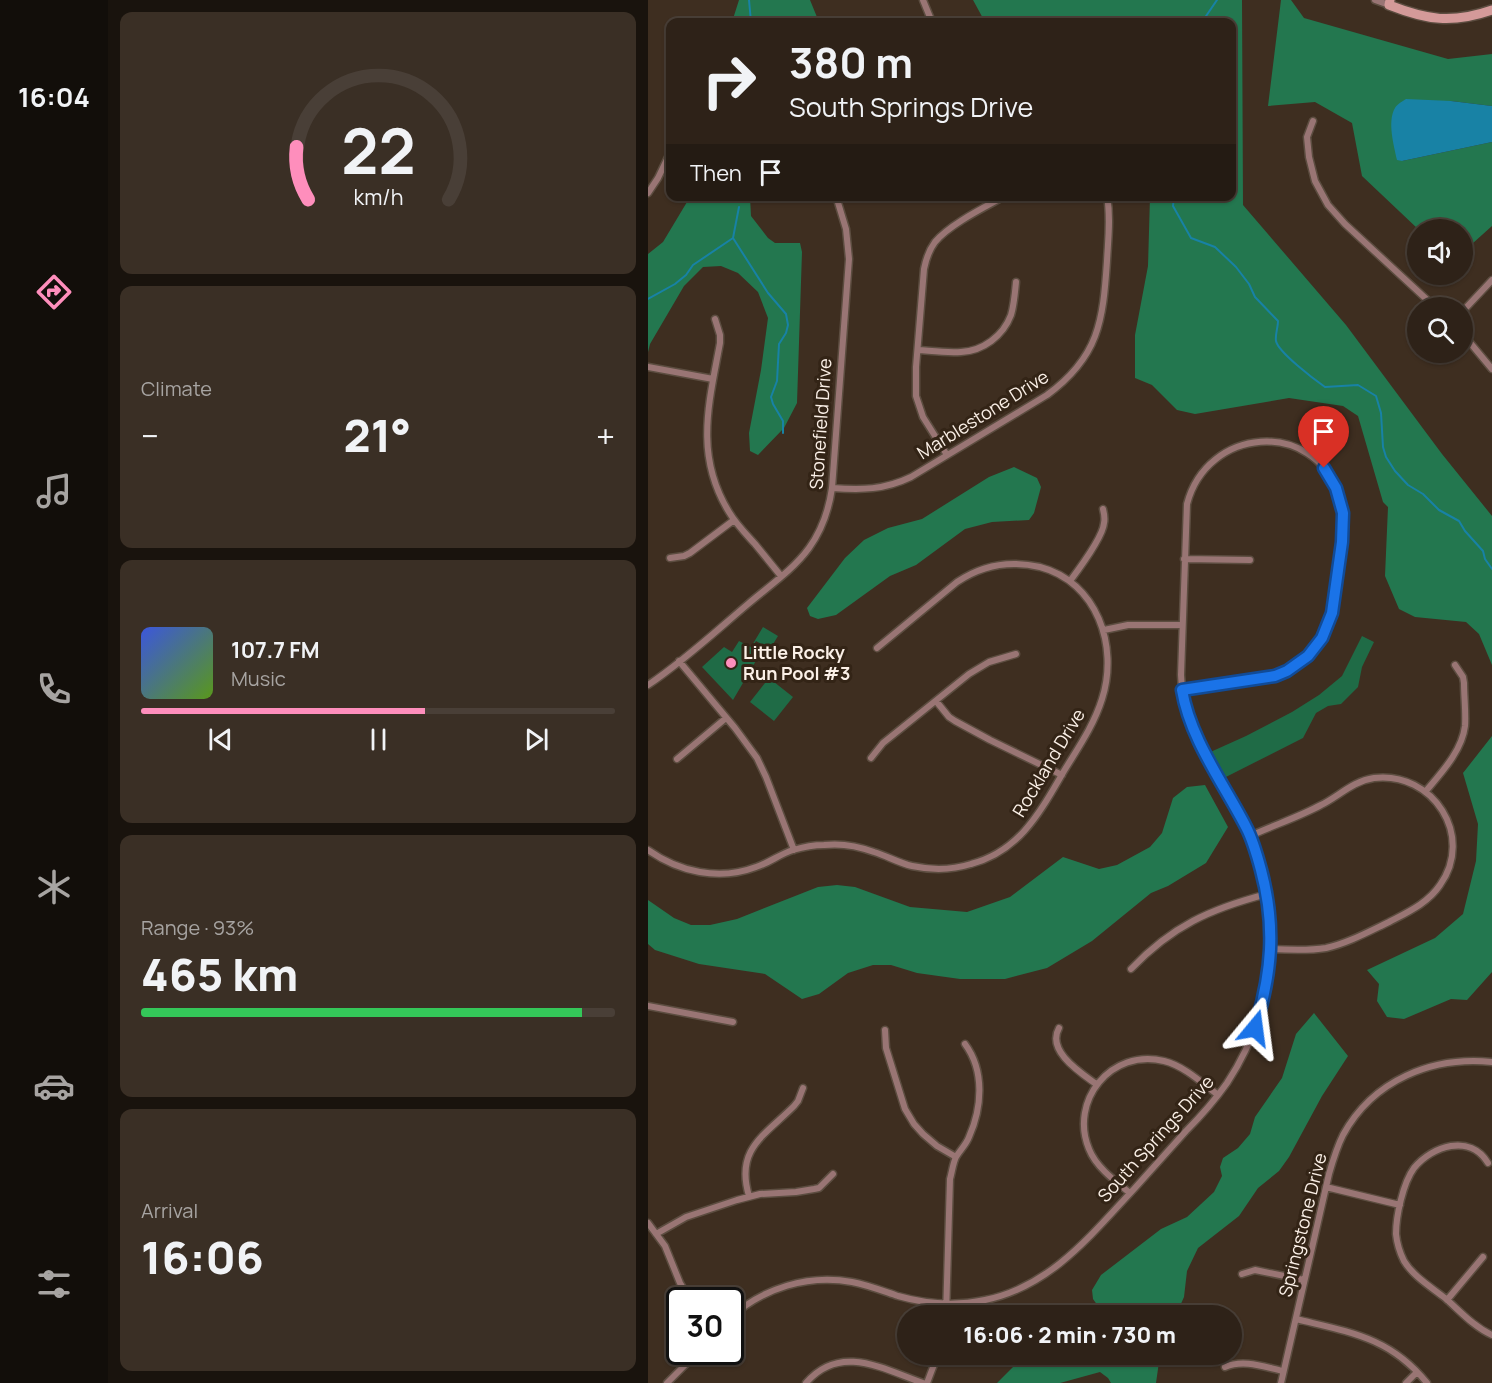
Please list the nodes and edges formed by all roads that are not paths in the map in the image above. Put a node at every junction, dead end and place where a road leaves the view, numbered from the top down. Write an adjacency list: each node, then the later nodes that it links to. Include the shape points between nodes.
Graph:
1 (923, 0): 5 (street)
2 (1375, 0): 3 (street)
3 (1390, 3): 4 (street, via 1416,15 1445,19)
4 (1492, 10)
5 (930, 18)
6 (1313, 121): 14 (street, via 1307,137 1309,157 1315,181 1328,205)
7 (666, 161): 8 (street)
8 (648, 193)
9 (841, 201): 23 (street, Stonefield Drive, via 849,259)
10 (995, 201): 18 (street, via 945,232 928,254)
11 (1107, 201): 22 (street, Marblestone Drive, via 1104,302 1086,356 1057,388)
12 (1492, 280): 15 (street)
13 (1016, 282): 18 (street, via 1010,318 990,342 963,352)
14 (1424, 297)
15 (1473, 300)
16 (715, 319): 21 (street, via 720,335)
17 (1473, 346): 20 (street)
18 (918, 350): 22 (street, via 917,403)
19 (648, 368): 21 (street)
20 (1492, 369)
21 (713, 379): 25 (street, via 706,434 709,462 719,493)
22 (947, 455): 23 (street, Marblestone Drive, via 890,485 865,490)
23 (832, 488): 29 (street, Stonefield Drive, via 816,537)
24 (1103, 509): 30 (street, via 1102,530)
25 (734, 520): 26 (street, via 690,553); 29 (street)
26 (670, 558)
27 (1184, 558): 28 (street); 31 (street, South Springs Drive); 38 (street, South Springs Drive, via 1191,490 1208,466 1231,449 1262,441 1292,446 1318,463 1336,488 1343,513 1341,552 1332,613 1317,646 1298,664 1275,676)
28 (1250, 560)
29 (781, 576): 35 (street, Stonefield Drive)
30 (1070, 580): 32 (street, Rockland Drive, via 1088,600); 33 (street, Rockland Drive, via 1028,565 983,568 957,582)
31 (1182, 625): 32 (street, via 1128,625); 38 (street, South Springs Drive)
32 (1104, 630): 43 (street, Rockland Drive, via 1108,664 1103,697)
33 (877, 648)
34 (1016, 654): 39 (street, via 978,668)
35 (680, 661): 37 (street, Stonefield Drive); 40 (street)
36 (1455, 665): 44 (street, via 1464,683 1464,733 1456,752)
37 (648, 685)
38 (1182, 690): 45 (street, South Springs Drive, via 1198,738)
39 (936, 700): 41 (street); 43 (street, via 955,721)
40 (726, 718): 42 (street); 47 (street, via 762,767)
41 (871, 758)
42 (677, 759)
43 (1062, 776): 47 (street, Rockland Drive, via 1022,834 999,852 972,864 948,869 923,868 842,845)
44 (1426, 791): 45 (street, via 1399,779 1370,779); 49 (street, via 1444,813 1452,842 1448,870 1433,894 1415,908 1350,940 1325,948)
45 (1250, 836): 48 (street, South Springs Drive)
46 (648, 850): 47 (street, Rockland Drive, via 680,867 716,874 757,867)
47 (794, 850)
48 (1267, 894): 49 (street, South Springs Drive); 50 (street, via 1224,906 1189,923)
49 (1271, 949): 59 (street, South Springs Drive, via 1255,1028 1238,1065)
50 (1131, 969)
51 (648, 1006): 52 (street)
52 (733, 1022)
53 (1059, 1028): 57 (street, via 1056,1040 1062,1054)
54 (885, 1030): 60 (street, via 886,1048 905,1109 923,1134)
55 (965, 1044): 60 (street, via 975,1059 979,1102 969,1140)
56 (1492, 1062): 63 (street, Springstone Drive, via 1432,1066 1398,1079 1379,1092 1344,1134)
57 (1096, 1084): 59 (street, via 1121,1065 1153,1059 1182,1068); 64 (street, via 1085,1108 1085,1138 1098,1164)
58 (803, 1088): 65 (street, via 794,1107 747,1157 744,1175)
59 (1218, 1095): 64 (street, South Springs Drive)
60 (956, 1157): 74 (street, via 950,1179)
61 (1488, 1163): 66 (street, via 1468,1146 1436,1151 1412,1172)
62 (833, 1174): 65 (street, via 819,1188)
63 (1326, 1187): 66 (street); 71 (street, Springstone Drive)
64 (1130, 1193): 74 (street, South Springs Drive, via 1069,1256 1040,1278 996,1298)
65 (749, 1197): 68 (street, via 686,1217)
66 (1401, 1205): 73 (street, via 1396,1233 1405,1261)
67 (648, 1223): 68 (street)
68 (656, 1234): 72 (street)
69 (1483, 1257): 73 (street)
70 (1242, 1274): 71 (street, via 1254,1270)
71 (1304, 1280): 76 (street, Springstone Drive)
72 (682, 1287)
73 (1447, 1300): 77 (street)
74 (946, 1303): 75 (street, South Springs Drive, via 913,1300 850,1282 820,1280 772,1291)
75 (744, 1307)
76 (1296, 1319): 81 (street, Springstone Drive); 82 (street, Springstone Drive, via 1374,1340)
77 (1492, 1335)
78 (685, 1365): 83 (street)
79 (933, 1365): 85 (street)
80 (1225, 1367): 81 (street, via 1244,1363)
81 (1283, 1371): 86 (street, Springstone Drive)
82 (1417, 1372): 87 (street); 88 (street, Springstone Drive)
83 (668, 1383)
84 (806, 1383): 85 (street, via 826,1367 855,1361)
85 (925, 1383)
86 (1281, 1383)
87 (1406, 1383)
88 (1427, 1383)

